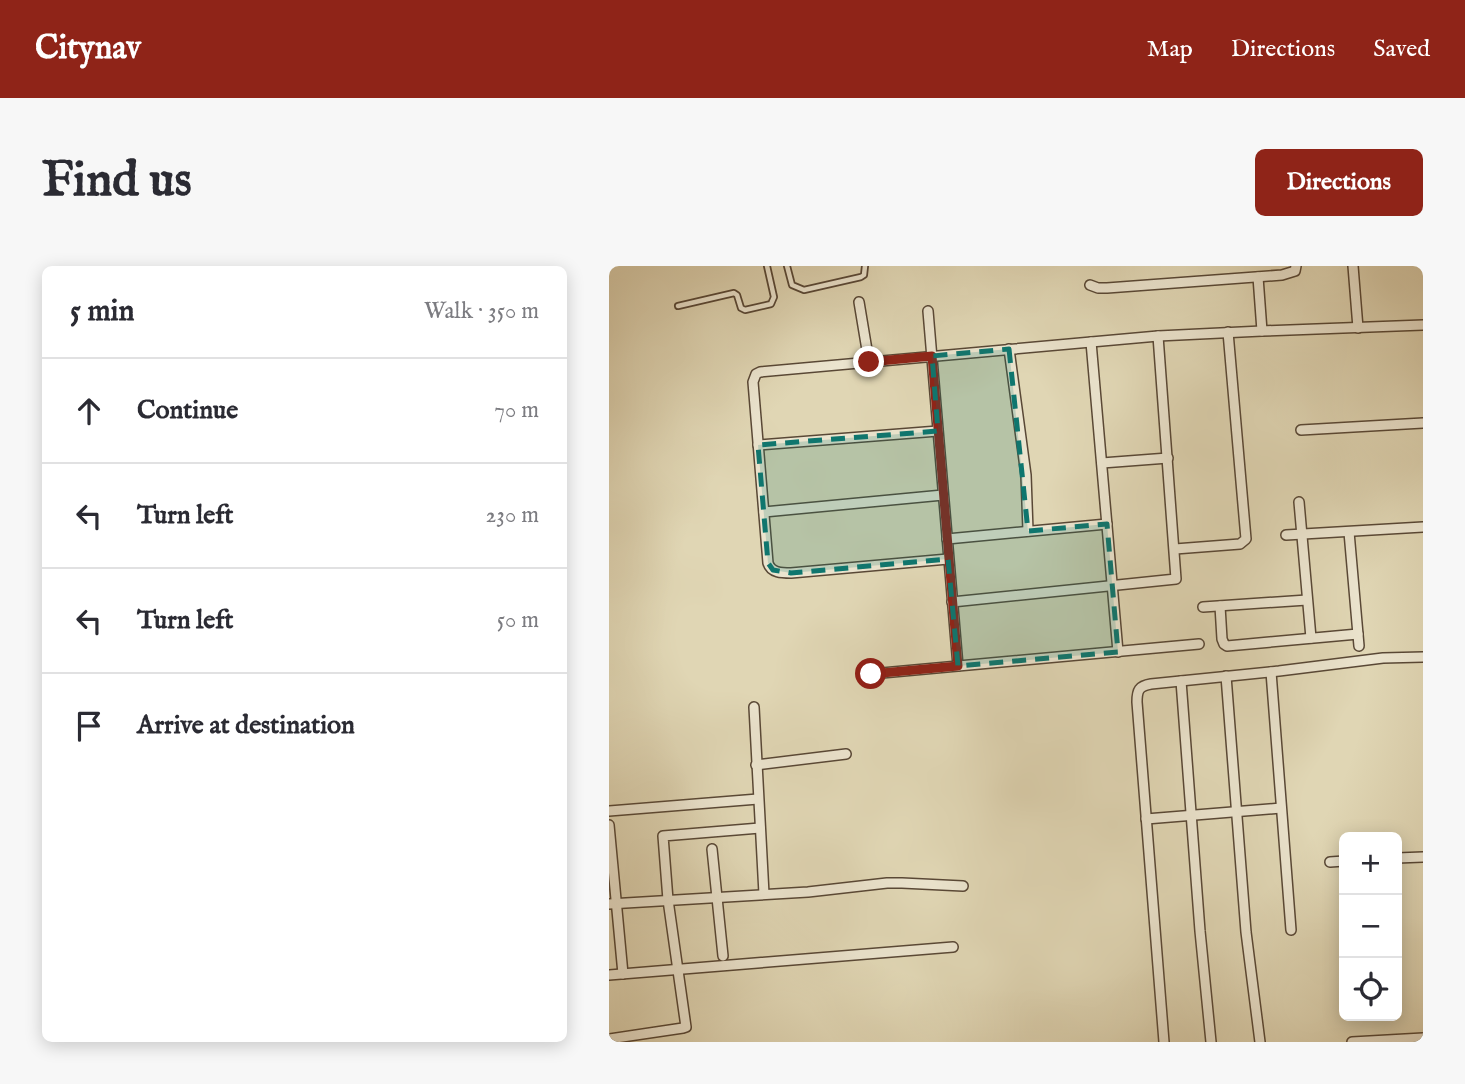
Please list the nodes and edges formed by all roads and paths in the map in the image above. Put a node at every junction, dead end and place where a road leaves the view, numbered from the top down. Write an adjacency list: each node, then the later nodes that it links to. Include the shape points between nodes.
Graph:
1 (767, 266): 9 (lane, via 774,297 769,304 745,310 734,293)
2 (787, 266): 3 (lane, via 792,285 804,290 861,277)
3 (865, 266)
4 (1296, 266): 6 (street, via 1290,273)
5 (1353, 266): 12 (street)
6 (1258, 276): 7 (street, via 1107,288); 13 (street)
7 (1090, 285)
8 (859, 302): 19 (street)
9 (678, 306)
10 (927, 311): 18 (street)
11 (1423, 326): 12 (street)
12 (1358, 328): 13 (street)
13 (1262, 331): 14 (street)
14 (1228, 332): 15 (street); 36 (street, via 1246,539 1241,544)
15 (1158, 337): 16 (street); 24 (street)
16 (1091, 342): 17 (street); 25 (street)
17 (1009, 349): 18 (street); 31 (street)
18 (932, 356): 19 (street); 22 (street)
19 (869, 362): 23 (street, via 756,374)
20 (1423, 423): 21 (street)
21 (1301, 430)
22 (938, 431): 23 (street); 26 (street)
23 (758, 445): 28 (street)
24 (1168, 458): 25 (street); 36 (street)
25 (1102, 463): 29 (street)
26 (943, 495): 28 (street); 35 (street)
27 (1299, 502): 33 (street)
28 (764, 512): 37 (street, via 768,563 778,572)
29 (1107, 524): 31 (street); 38 (street)
30 (1423, 527): 32 (street)
31 (1028, 531): 35 (street)
32 (1349, 532): 33 (street); 43 (street)
33 (1302, 534): 34 (street); 39 (street)
34 (1286, 535)
35 (947, 539): 37 (street)
36 (1175, 549): 38 (street, via 1175,580)
37 (949, 559): 40 (street)
38 (1113, 586): 40 (street); 47 (street)
39 (1307, 600): 41 (street); 44 (street)
40 (952, 602): 49 (street)
41 (1220, 606): 42 (street); 44 (street, via 1225,645)
42 (1203, 607)
43 (1358, 634): 44 (street); 46 (street)
44 (1311, 638)
45 (1199, 644): 47 (street)
46 (1359, 646)
47 (1118, 652): 49 (street)
48 (1423, 657): 50 (street)
49 (958, 666): 51 (street)
50 (1271, 672): 52 (street); 58 (street)
51 (871, 674)
52 (1226, 676): 53 (street); 60 (street)
53 (1181, 681): 61 (street); 62 (street, via 1144,685 1137,692)
54 (754, 707): 56 (street)
55 (846, 754): 56 (street)
56 (756, 765): 57 (street)
57 (758, 799): 59 (street); 64 (street)
58 (1281, 808): 60 (street); 75 (street)
59 (609, 810)
60 (1237, 812): 61 (street); 85 (street)
61 (1191, 816): 62 (street); 84 (street)
62 (1146, 819): 83 (street)
63 (609, 825): 74 (street)
64 (760, 828): 71 (street); 73 (street, via 663,836)
65 (712, 849): 72 (street)
66 (1423, 857): 67 (street)
67 (1402, 858)
68 (1339, 861): 69 (street)
69 (1330, 862)
70 (963, 886): 71 (street, via 902,883)
71 (764, 894): 72 (street)
72 (716, 897): 73 (street); 77 (street)
73 (668, 900): 74 (street); 78 (street)
74 (613, 904): 79 (street)
75 (1290, 930)
76 (953, 947): 78 (street)
77 (723, 956)
78 (677, 968): 79 (street); 82 (street, via 686,1027)
79 (622, 974): 80 (street)
80 (609, 975)
81 (1423, 1038): 86 (street)
82 (609, 1039)
83 (1164, 1042)
84 (1211, 1042)
85 (1260, 1042)
86 (1352, 1042)

